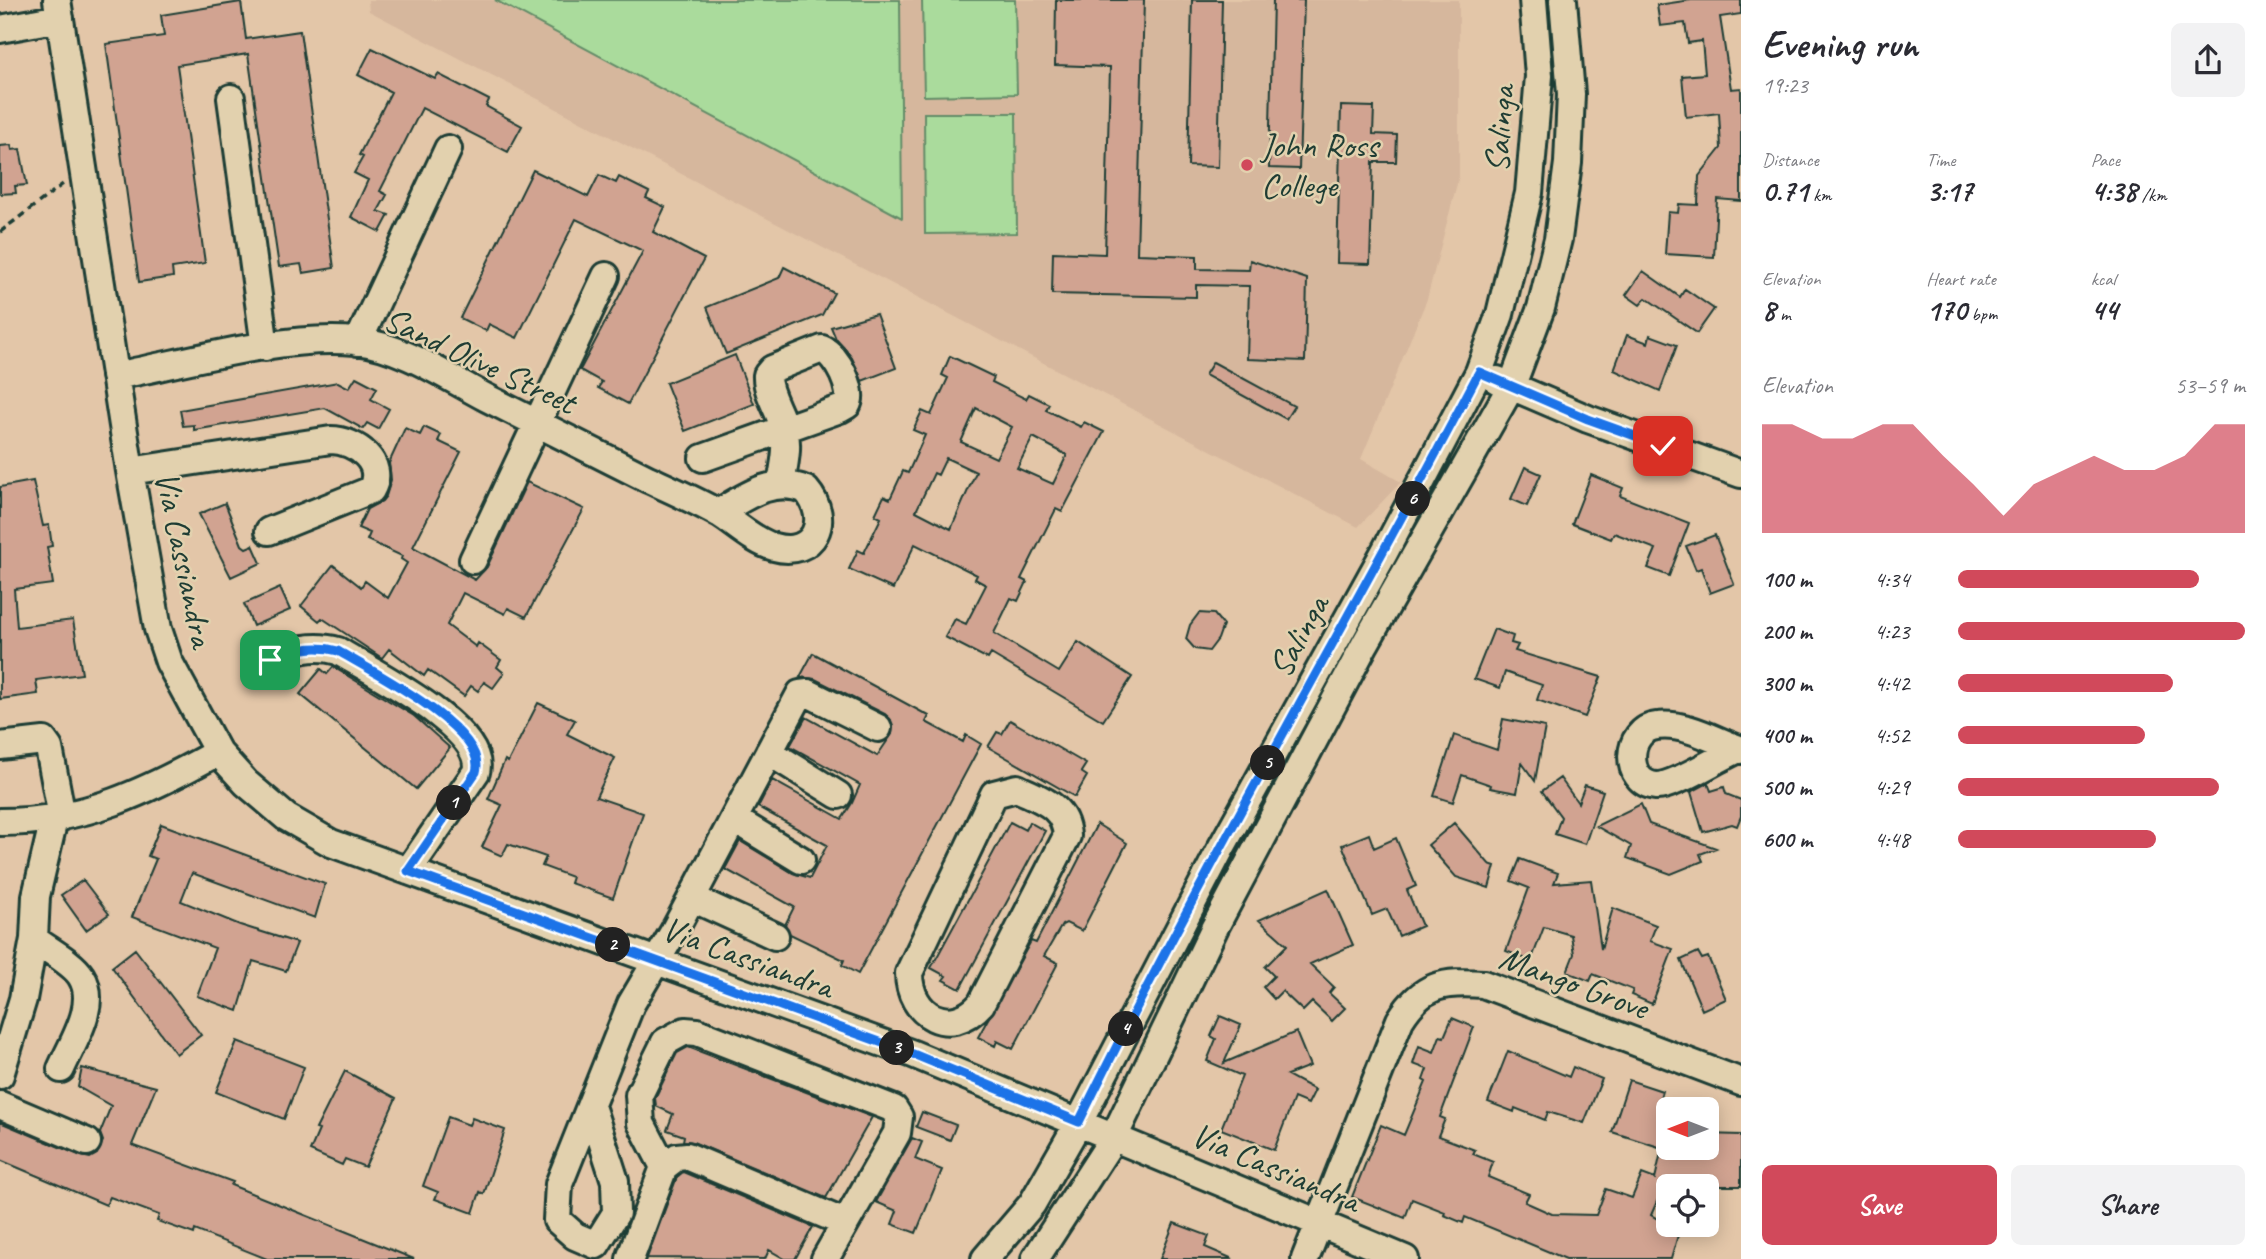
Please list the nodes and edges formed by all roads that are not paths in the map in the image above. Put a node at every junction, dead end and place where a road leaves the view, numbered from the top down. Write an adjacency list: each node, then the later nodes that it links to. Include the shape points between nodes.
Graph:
1 (1533, 0): 10 (street, Salinga, via 1539,76 1529,193 1504,301)
2 (1563, 0): 12 (street, Salinga, via 1571,94 1558,239 1541,308)
3 (59, 9): 4 (street); 11 (street, Via Cassiandra)
4 (0, 29)
5 (230, 98): 9 (street)
6 (448, 149): 8 (street)
7 (606, 276): 13 (street)
8 (358, 342): 9 (street, Sand Olive Street); 13 (street, Sand Olive Street, via 415,361)
9 (265, 347): 11 (street, Sand Olive Street)
10 (1479, 372): 12 (street); 43 (street, Salinga)
11 (115, 376): 15 (street, Via Cassiandra)
12 (1511, 385): 16 (street, via 1588,419); 44 (street, Salinga, via 1365,644 1214,927)
13 (536, 423): 18 (street, Sand Olive Street); 20 (street)
14 (703, 458): 17 (street, via 785,428)
15 (130, 471): 19 (street, via 331,440 347,442 370,460 376,475 372,490); 24 (street, Via Cassiandra, via 158,629 169,662)
16 (1740, 471)
17 (781, 484): 18 (street, via 747,495); 18 (street, Sand Olive Street, via 806,490 820,510 816,535 805,544 790,549 772,547)
18 (718, 513)
19 (269, 531)
20 (473, 560)
21 (270, 660): 31 (street, via 291,651 338,651 429,707 467,739 476,757 476,772)
22 (878, 728): 25 (street, via 803,692)
23 (0, 746): 27 (street, via 44,741 50,748)
24 (218, 752): 27 (street, via 104,808); 31 (street, Via Cassiandra, via 286,817 331,843)
25 (769, 752): 26 (street); 28 (street)
26 (838, 795)
27 (58, 818): 29 (street); 34 (street, via 36,896)
28 (734, 819): 30 (street); 32 (street)
29 (0, 822)
30 (801, 860)
31 (408, 871): 35 (street, Via Cassiandra)
32 (692, 898): 33 (street); 35 (street)
33 (775, 936)
34 (34, 939): 38 (street, via 80,974 87,988 88,1004); 39 (street, via 23,999)
35 (658, 961): 37 (street, Via Cassiandra); 42 (street, via 631,1004)
36 (934, 1019): 36 (street, via 916,1002 909,974 994,794 1017,788 1058,808 1067,836 981,1004 970,1016 955,1021); 37 (street)
37 (913, 1054): 43 (street, Via Cassiandra)
38 (61, 1069)
39 (0, 1075)
40 (1741, 1082): 48 (street, Mango Grove, via 1483,984 1437,986 1410,1002 1400,1020)
41 (0, 1105): 45 (street)
42 (591, 1106): 49 (street, via 615,1181 616,1213); 49 (street, via 559,1184 557,1220 575,1236)
43 (1079, 1122): 44 (street, Via Cassiandra); 52 (street, Salinga, via 1032,1204)
44 (1114, 1137): 48 (street, Via Cassiandra); 53 (street, Salinga)
45 (87, 1142)
46 (664, 1167): 47 (street, via 687,1156); 47 (street, via 641,1123 639,1095 665,1042 685,1031 698,1032 894,1109 899,1117 897,1133); 50 (street)
47 (845, 1223): 51 (street)
48 (1322, 1223): 54 (street, Mango Grove); 55 (street, Via Cassiandra)
49 (606, 1252)
50 (630, 1259)
51 (825, 1259)
52 (985, 1259)
53 (1035, 1259)
54 (1305, 1259)
55 (1405, 1259)

